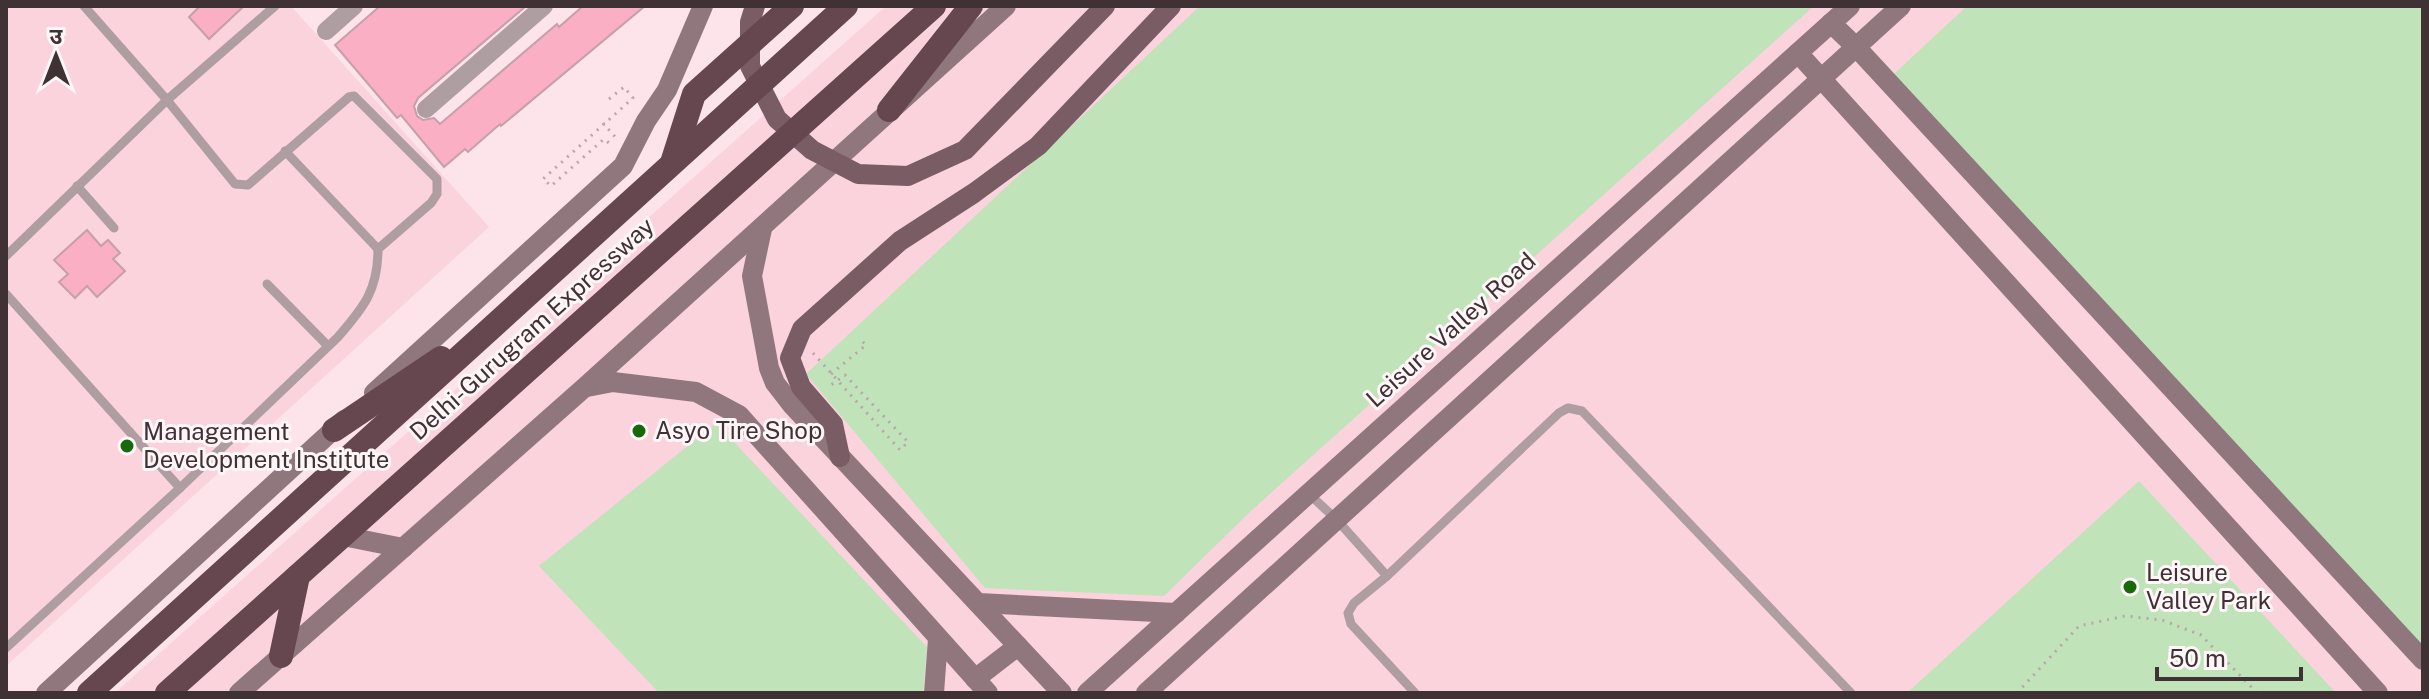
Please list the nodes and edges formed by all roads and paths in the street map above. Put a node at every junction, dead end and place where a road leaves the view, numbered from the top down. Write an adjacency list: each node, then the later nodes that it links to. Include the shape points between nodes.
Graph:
1 (84, 6): 22 (lane)
2 (275, 6): 22 (lane)
3 (354, 6): 17 (street)
4 (544, 6): 23 (street)
5 (703, 6): 43 (street, via 667,90 623,166)
6 (755, 6): 12 (main road, via 750,66 777,119 812,150 858,174 908,176 965,150)
7 (792, 6): 29 (highway, via 694,94)
8 (846, 6): 29 (highway, Delhi-Gurugram Expressway)
9 (934, 6): 49 (highway, Delhi-Gurugram Expressway)
10 (971, 6): 24 (highway)
11 (1006, 6): 24 (street)
12 (1105, 6)
13 (1171, 6): 45 (main road, via 1038,146 900,241 802,329 790,358 801,387 833,424)
14 (1850, 6): 16 (street, Leisure Valley Road)
15 (1901, 6): 18 (street)
16 (1831, 23): 18 (street); 19 (street, Leisure Valley Road)
17 (326, 31)
18 (1856, 47): 20 (street); 59 (street)
19 (1798, 53): 20 (street); 47 (street, Leisure Valley Road)
20 (1819, 80): 48 (street); 73 (street)
21 (609, 99): 25 (path, via 624,87 633,98)
22 (167, 100): 28 (lane, via 235,184 248,185); 30 (lane)
23 (426, 109)
24 (889, 110): 32 (street)
25 (603, 123): 26 (path); 27 (path, via 543,179 551,186 604,139)
26 (615, 137)
27 (609, 143)
28 (285, 151): 33 (lane); 33 (lane, via 354,96 437,179 431,203)
29 (671, 165): 37 (highway, Delhi-Gurugram Expressway)
30 (77, 186): 31 (lane); 34 (lane)
31 (114, 228)
32 (762, 229): 42 (street); 45 (street, via 752,276 769,368 792,405)
33 (378, 249): 39 (lane, via 373,288)
34 (6, 256)
35 (267, 284): 39 (lane)
36 (6, 294): 46 (lane)
37 (510, 312): 43 (highway); 62 (highway, Delhi-Gurugram Expressway)
38 (859, 338): 40 (path, via 866,345)
39 (328, 346): 46 (lane)
40 (831, 374)
41 (831, 385): 44 (path, via 845,375 908,442)
42 (585, 387): 50 (street); 55 (street, via 613,382 696,392 739,415)
43 (334, 430): 61 (street)
44 (900, 450)
45 (840, 457): 53 (street)
46 (180, 488): 57 (lane)
47 (1308, 493): 48 (lane); 54 (street, Leisure Valley Road)
48 (1337, 520): 52 (lane); 68 (street)
49 (343, 536): 50 (street); 51 (highway, Delhi-Gurugram Expressway)
50 (403, 548): 58 (street)
51 (298, 576): 58 (highway); 63 (highway, Delhi-Gurugram Expressway)
52 (1387, 576): 69 (lane, via 1348,613 1351,624); 70 (lane, via 1559,413 1568,408 1582,411)
53 (978, 603): 54 (street); 56 (street)
54 (1176, 613): 67 (street, Leisure Valley Road)
55 (938, 639): 60 (street); 65 (street)
56 (1018, 646): 60 (street); 66 (street)
57 (6, 648)
58 (281, 656): 64 (street)
59 (2423, 660)
60 (981, 686)
61 (46, 693)
62 (89, 693)
63 (167, 693)
64 (239, 693)
65 (934, 693)
66 (1062, 693)
67 (1087, 693)
68 (1146, 693)
69 (1415, 693)
70 (1851, 693)
71 (2017, 693): 72 (path, via 2079,626 2125,616 2162,620 2201,635)
72 (2257, 693)
73 (2378, 693)

